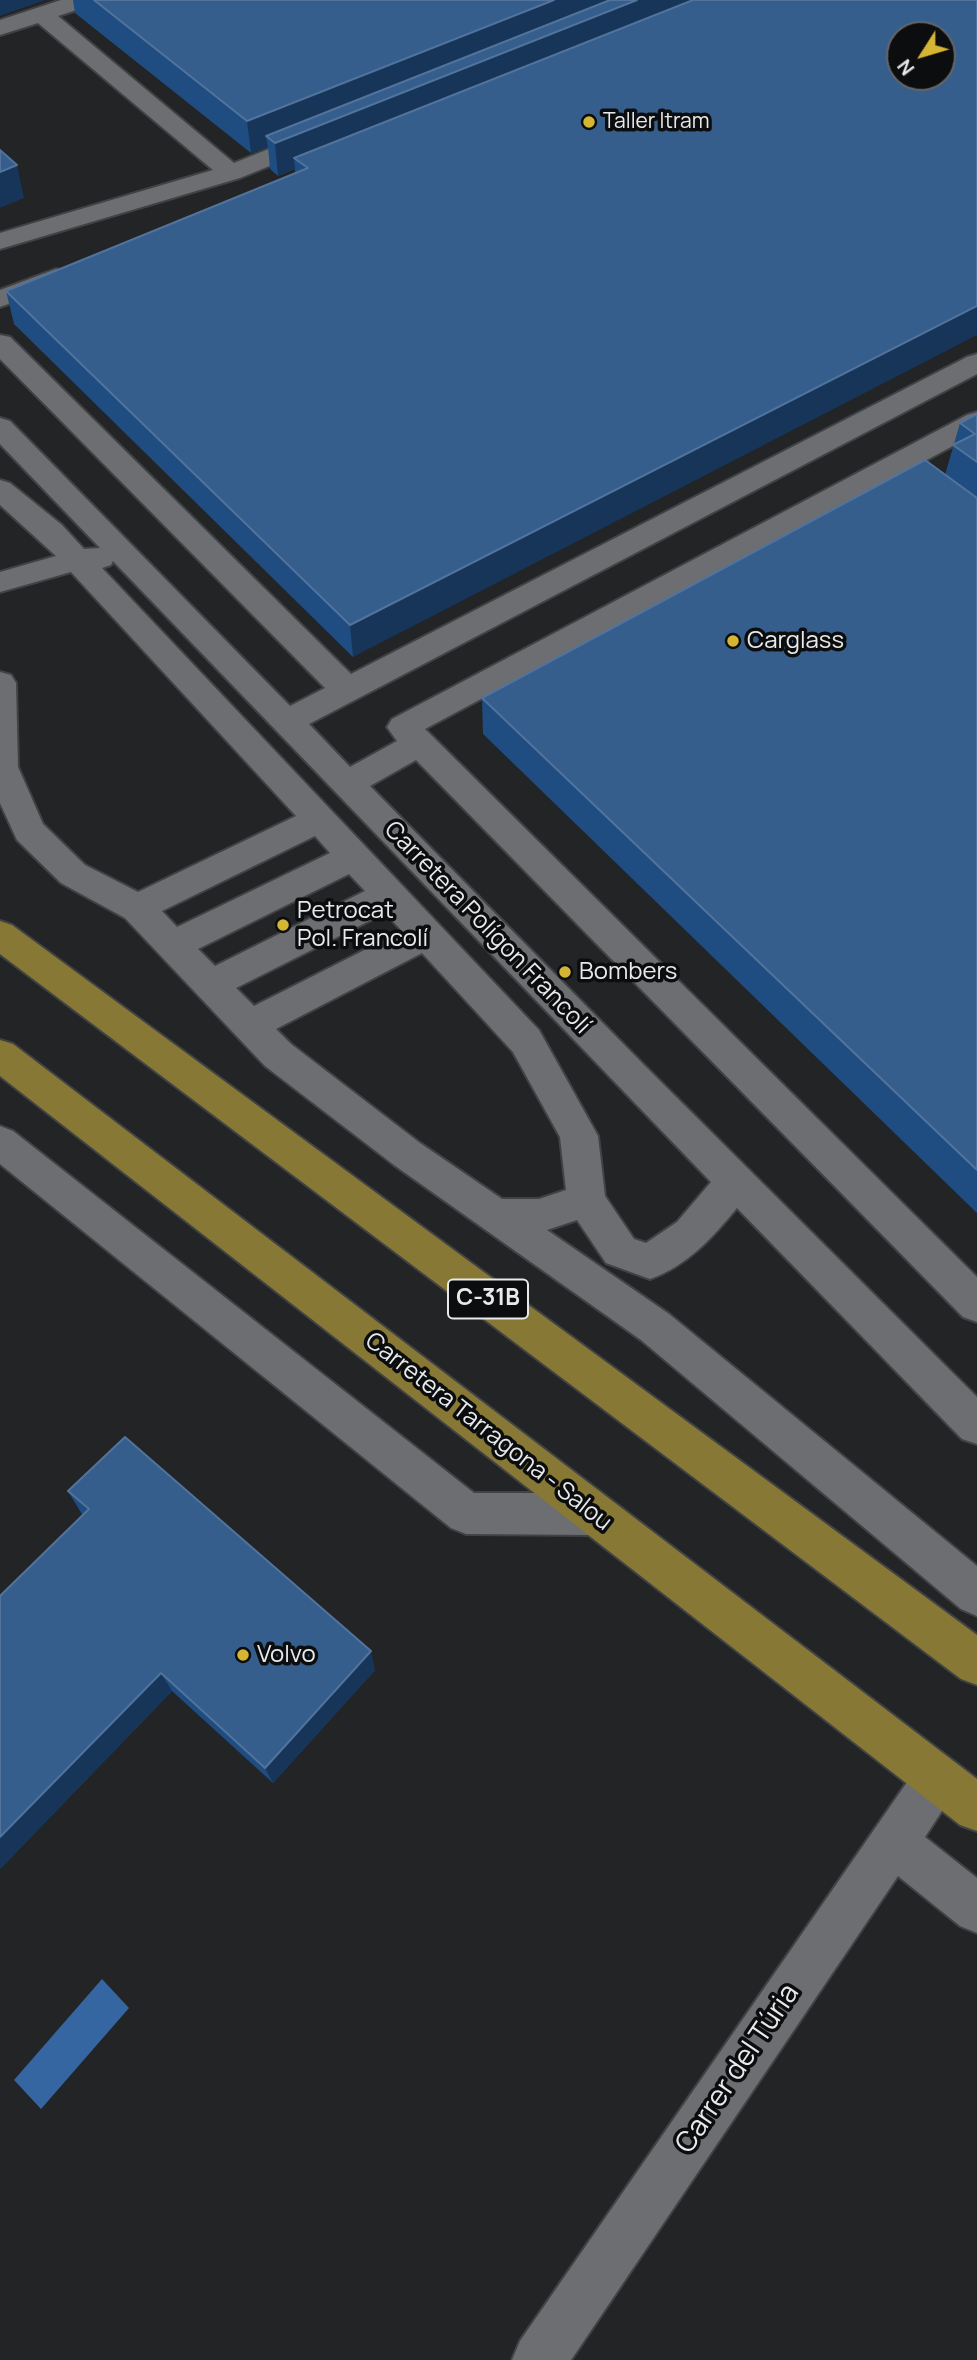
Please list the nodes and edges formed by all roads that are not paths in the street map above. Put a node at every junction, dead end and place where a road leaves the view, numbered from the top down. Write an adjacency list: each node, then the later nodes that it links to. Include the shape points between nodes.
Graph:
1 (83, 0): 2 (street)
2 (42, 15): 3 (street); 5 (street)
3 (0, 28)
4 (345, 127): 5 (street)
5 (231, 173): 6 (street)
6 (0, 241)
7 (77, 268): 8 (street)
8 (0, 299)
9 (0, 343): 18 (street)
10 (977, 363): 18 (street)
11 (977, 421): 20 (street, via 904,473 402,727)
12 (0, 427): 16 (street, Carretera Polígon Francolí)
13 (0, 490): 14 (street, via 51,531)
14 (77, 560): 15 (street); 16 (street, via 109,558); 22 (street)
15 (0, 582)
16 (166, 598): 19 (street, Carretera Polígon Francolí)
17 (0, 683): 25 (street, via 1,767 29,831 73,874)
18 (347, 690): 19 (street)
19 (286, 722): 21 (street, Carretera Polígon Francolí)
20 (419, 744): 21 (street); 36 (street)
21 (346, 783): 33 (street, Carretera Polígon Francolí)
22 (320, 819): 23 (street); 25 (street)
23 (355, 856): 24 (street); 28 (street)
24 (391, 894): 26 (street); 29 (street)
25 (136, 908): 28 (street)
26 (427, 934): 30 (street); 34 (street, via 526,1041 579,1136)
27 (0, 935): 40 (main road, C-31B)
28 (173, 946): 29 (street)
29 (210, 985): 30 (street)
30 (248, 1026): 35 (street, via 278,1055 407,1154)
31 (1, 1055): 38 (main road, Carretera Tarragona - Salou)
32 (0, 1142): 38 (street, via 466,1513)
33 (735, 1182): 34 (street, via 691,1234 650,1262 620,1251); 37 (street, Carretera Polígon Francolí)
34 (586, 1200): 35 (street, via 539,1216)
35 (497, 1216): 39 (street, via 655,1327)
36 (977, 1304)
37 (977, 1425)
38 (594, 1514): 41 (main road, Carretera Tarragona - Salou)
39 (977, 1594)
40 (977, 1663)
41 (937, 1778): 42 (main road, Carretera Tarragona - Salou); 43 (street, Carrer del Túria)
42 (977, 1808)
43 (892, 1842): 44 (street); 45 (street, Carrer del Túria)
44 (977, 1909)
45 (539, 2360)

